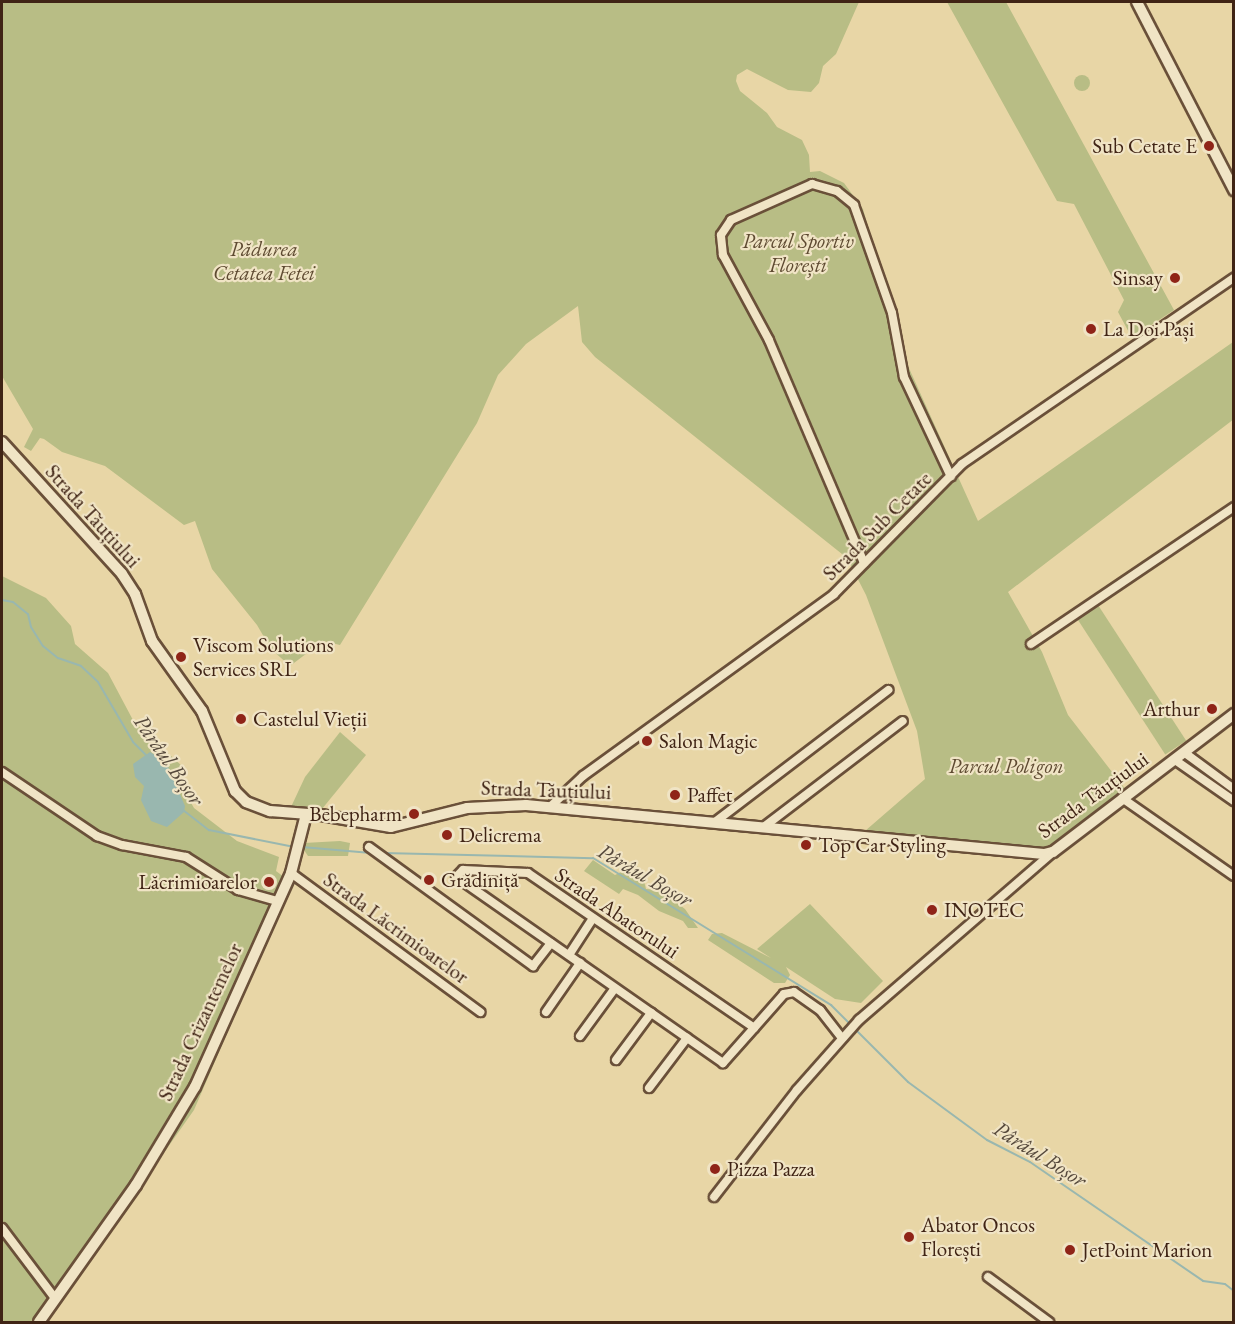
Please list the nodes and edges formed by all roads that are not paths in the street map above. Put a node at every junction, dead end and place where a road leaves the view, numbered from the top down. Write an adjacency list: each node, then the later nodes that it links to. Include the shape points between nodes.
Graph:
1 (1137, 2): 2 (main road)
2 (1233, 190)
3 (1233, 278): 5 (street, Strada Sub Cetate, via 962,464)
4 (2, 442): 19 (main road, Strada Tăuțiului, via 122,574 135,594 152,641 202,711 239,796 261,809)
5 (951, 477): 7 (street, Strada Sub Cetate); 7 (street, via 904,377 892,313 854,205 829,187 812,184 731,220 721,235 723,255 770,340)
6 (1233, 507): 8 (street)
7 (864, 563): 18 (street, Strada Sub Cetate, via 834,594 583,776)
8 (1031, 644)
9 (888, 690): 20 (street)
10 (1233, 714): 12 (main road, Strada Tăuțiului)
11 (903, 721): 21 (street)
12 (1185, 753): 13 (main road, Strada Tăuțiului); 15 (street)
13 (1174, 760): 16 (main road, Strada Tăuțiului); 17 (street)
14 (2, 772): 26 (street, via 97,836 122,845 186,857 238,890)
15 (1233, 789)
16 (1122, 798): 23 (main road, Strada Tăuțiului); 25 (street)
17 (1233, 801)
18 (550, 807): 19 (main road, Strada Tăuțiului, via 482,806 391,827); 20 (main road, Strada Tăuțiului)
19 (307, 817): 24 (main road, Strada Crizantemelor)
20 (715, 822): 21 (main road, Strada Tăuțiului)
21 (765, 826): 23 (main road, Strada Tăuțiului, via 1034,855)
22 (369, 847): 28 (street, via 533,966)
23 (1053, 852): 36 (street)
24 (291, 873): 26 (main road, Strada Crizantemelor); 32 (street, Strada Lăcrimioarelor)
25 (1233, 876)
26 (277, 901): 44 (main road, Strada Crizantemelor, via 195,1087 136,1185)
27 (593, 918): 28 (street, Strada Abatorului, via 528,873 463,870 456,877); 29 (street); 35 (street, Strada Abatorului)
28 (551, 943): 29 (street, Strada Abatorului)
29 (568, 955): 30 (street, Strada Abatorului)
30 (580, 963): 31 (street, Strada Abatorului); 33 (street)
31 (615, 988): 34 (street, Strada Abatorului); 37 (street)
32 (480, 1012)
33 (546, 1012)
34 (651, 1013): 38 (street, Strada Abatorului); 39 (street)
35 (754, 1028): 36 (street, Strada Abatorului, via 784,994 794,992); 38 (street, Strada Abatorului, via 723,1063)
36 (845, 1035): 41 (street)
37 (580, 1036)
38 (687, 1038): 40 (street)
39 (616, 1060)
40 (649, 1089)
41 (714, 1197)
42 (2, 1228): 44 (street)
43 (988, 1277): 46 (street)
44 (54, 1297): 45 (main road, Strada Crizantemelor)
45 (39, 1323)
46 (1049, 1323)

